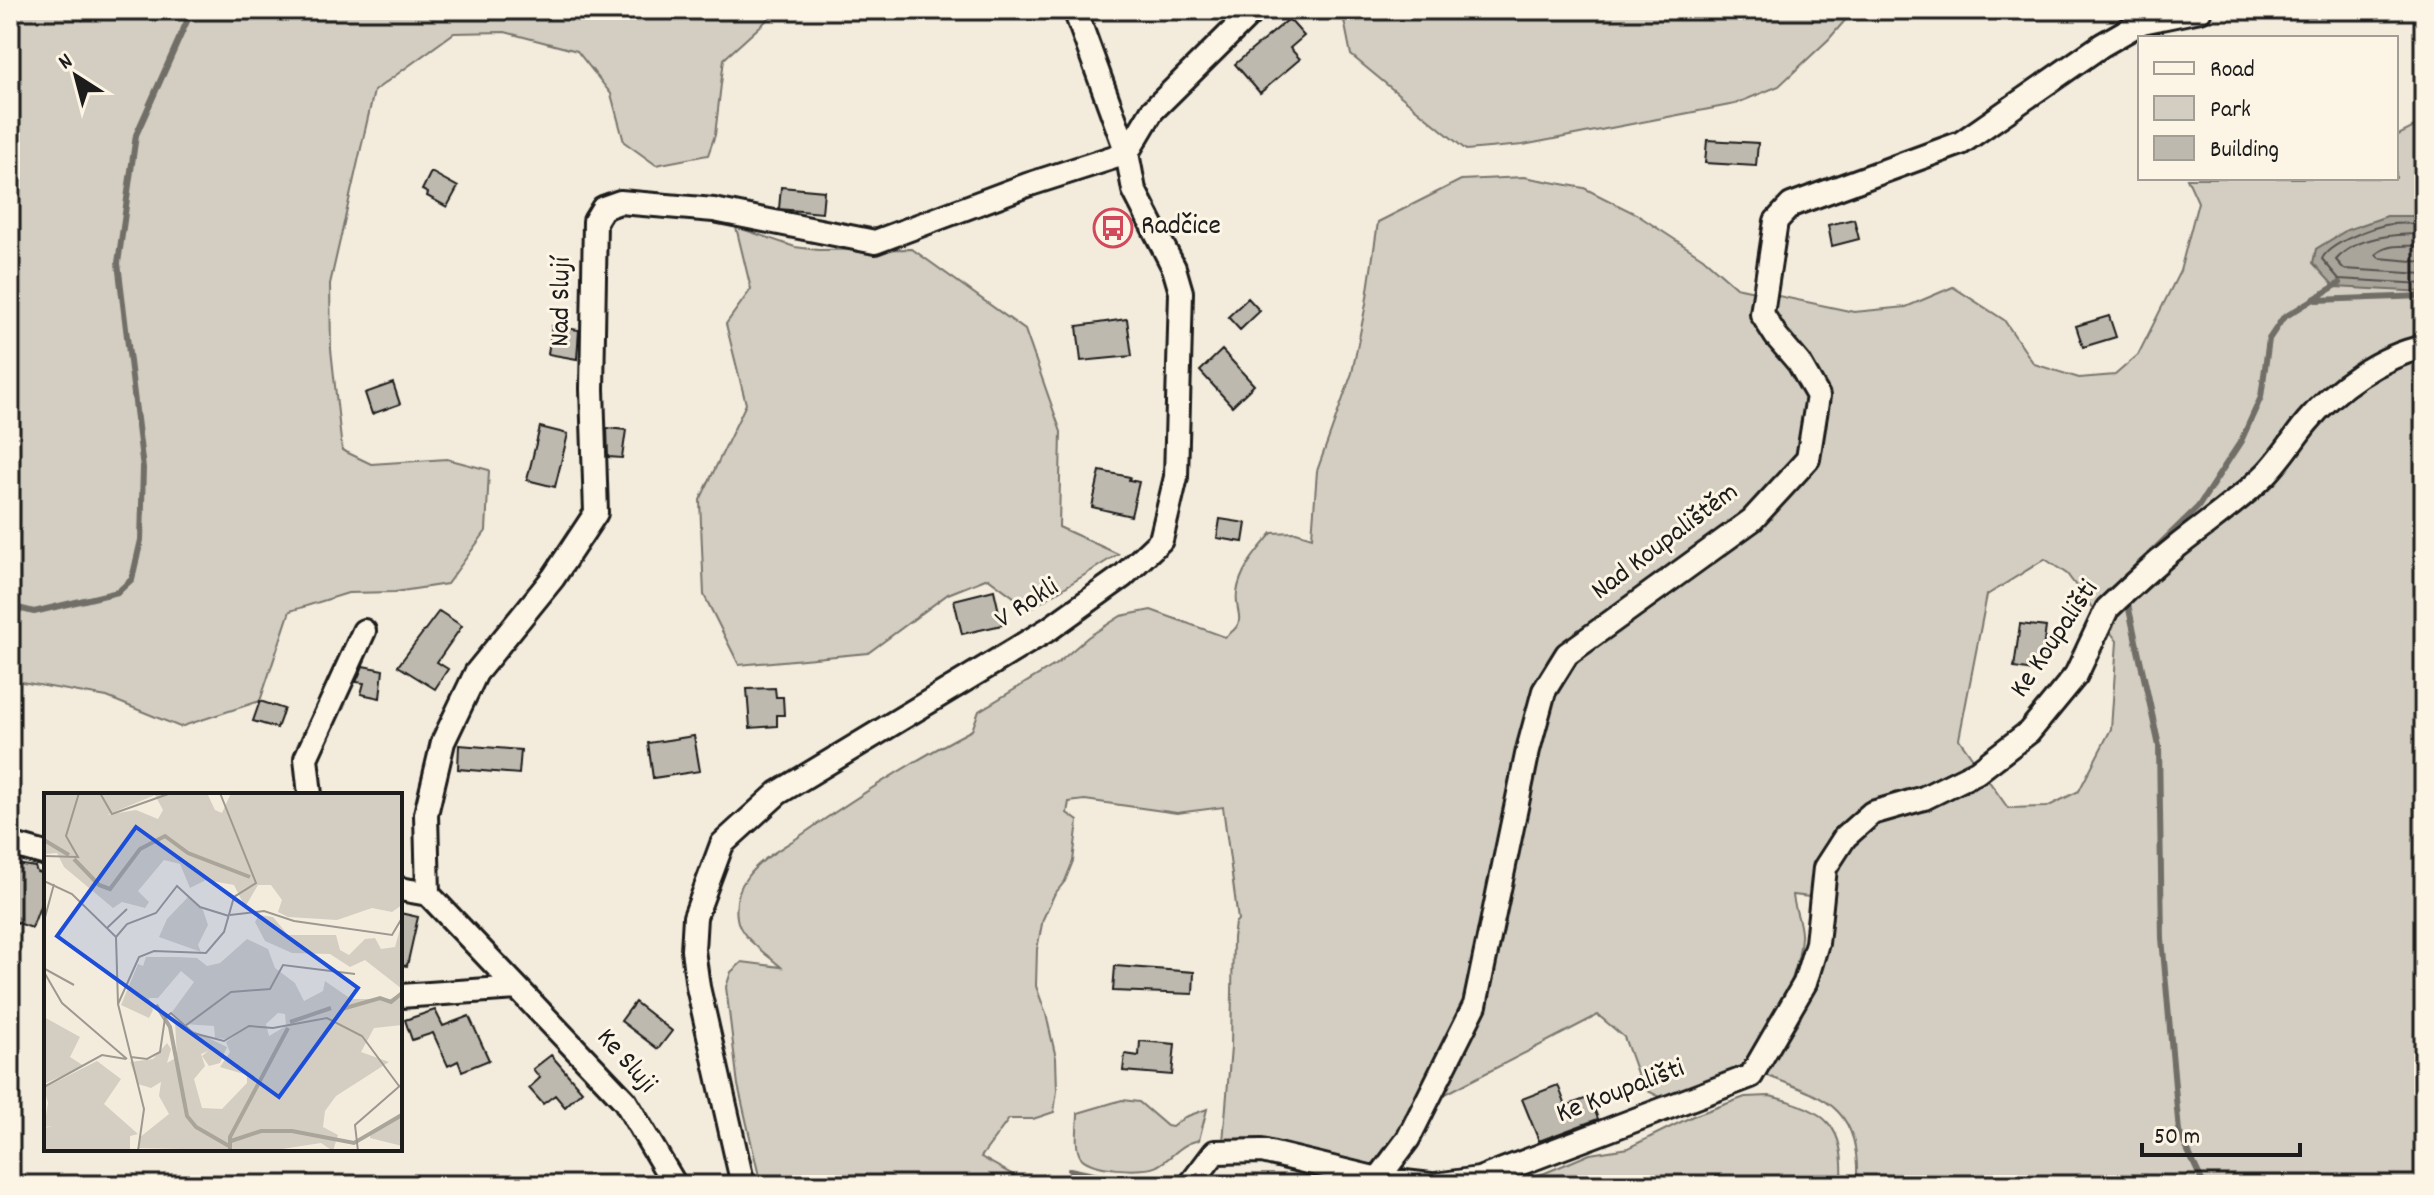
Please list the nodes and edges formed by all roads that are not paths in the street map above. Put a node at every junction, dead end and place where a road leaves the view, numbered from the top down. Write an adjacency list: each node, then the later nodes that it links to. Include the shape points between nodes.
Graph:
1 (1075, 10): 4 (street, V Rokli)
2 (1254, 10): 4 (street, via 1152,111)
3 (2200, 10): 14 (street, Nad Koupalištěm, via 2142,22 1961,143 1791,205 1776,221 1762,314 1818,396 1808,459 1752,520 1567,654 1544,691 1475,1005 1408,1139)
4 (1127, 153): 11 (street, Nad Slují, via 875,242 714,210 620,202 603,208 595,221 596,513 553,578 476,673 443,742 426,814); 16 (street, V Rokli, via 1134,190 1181,292 1176,477 1161,540 1123,576 1049,629 778,793 722,844 695,917 693,950)
5 (2424, 347): 18 (street, Ke Koupališti, via 2405,351 2341,390 2309,419 2267,473 2113,603 2076,675 2029,732 1977,772 1924,798 1872,813 1845,837 1825,868 1817,943 1805,983 1751,1076 1479,1179)
6 (364, 631): 7 (street, via 306,758)
7 (310, 793)
8 (10, 844): 9 (street)
9 (44, 853)
10 (402, 889): 11 (street)
11 (428, 894): 12 (street, Ke Sluji)
12 (517, 988): 13 (street); 15 (street, Ke Sluji, via 625,1101)
13 (402, 996)
14 (1378, 1179): 17 (street, Ke Koupališti, via 1262,1151 1215,1152); 18 (street, Ke Koupališti)
15 (675, 1185)
16 (743, 1185)
17 (1190, 1185)
18 (1433, 1185)

